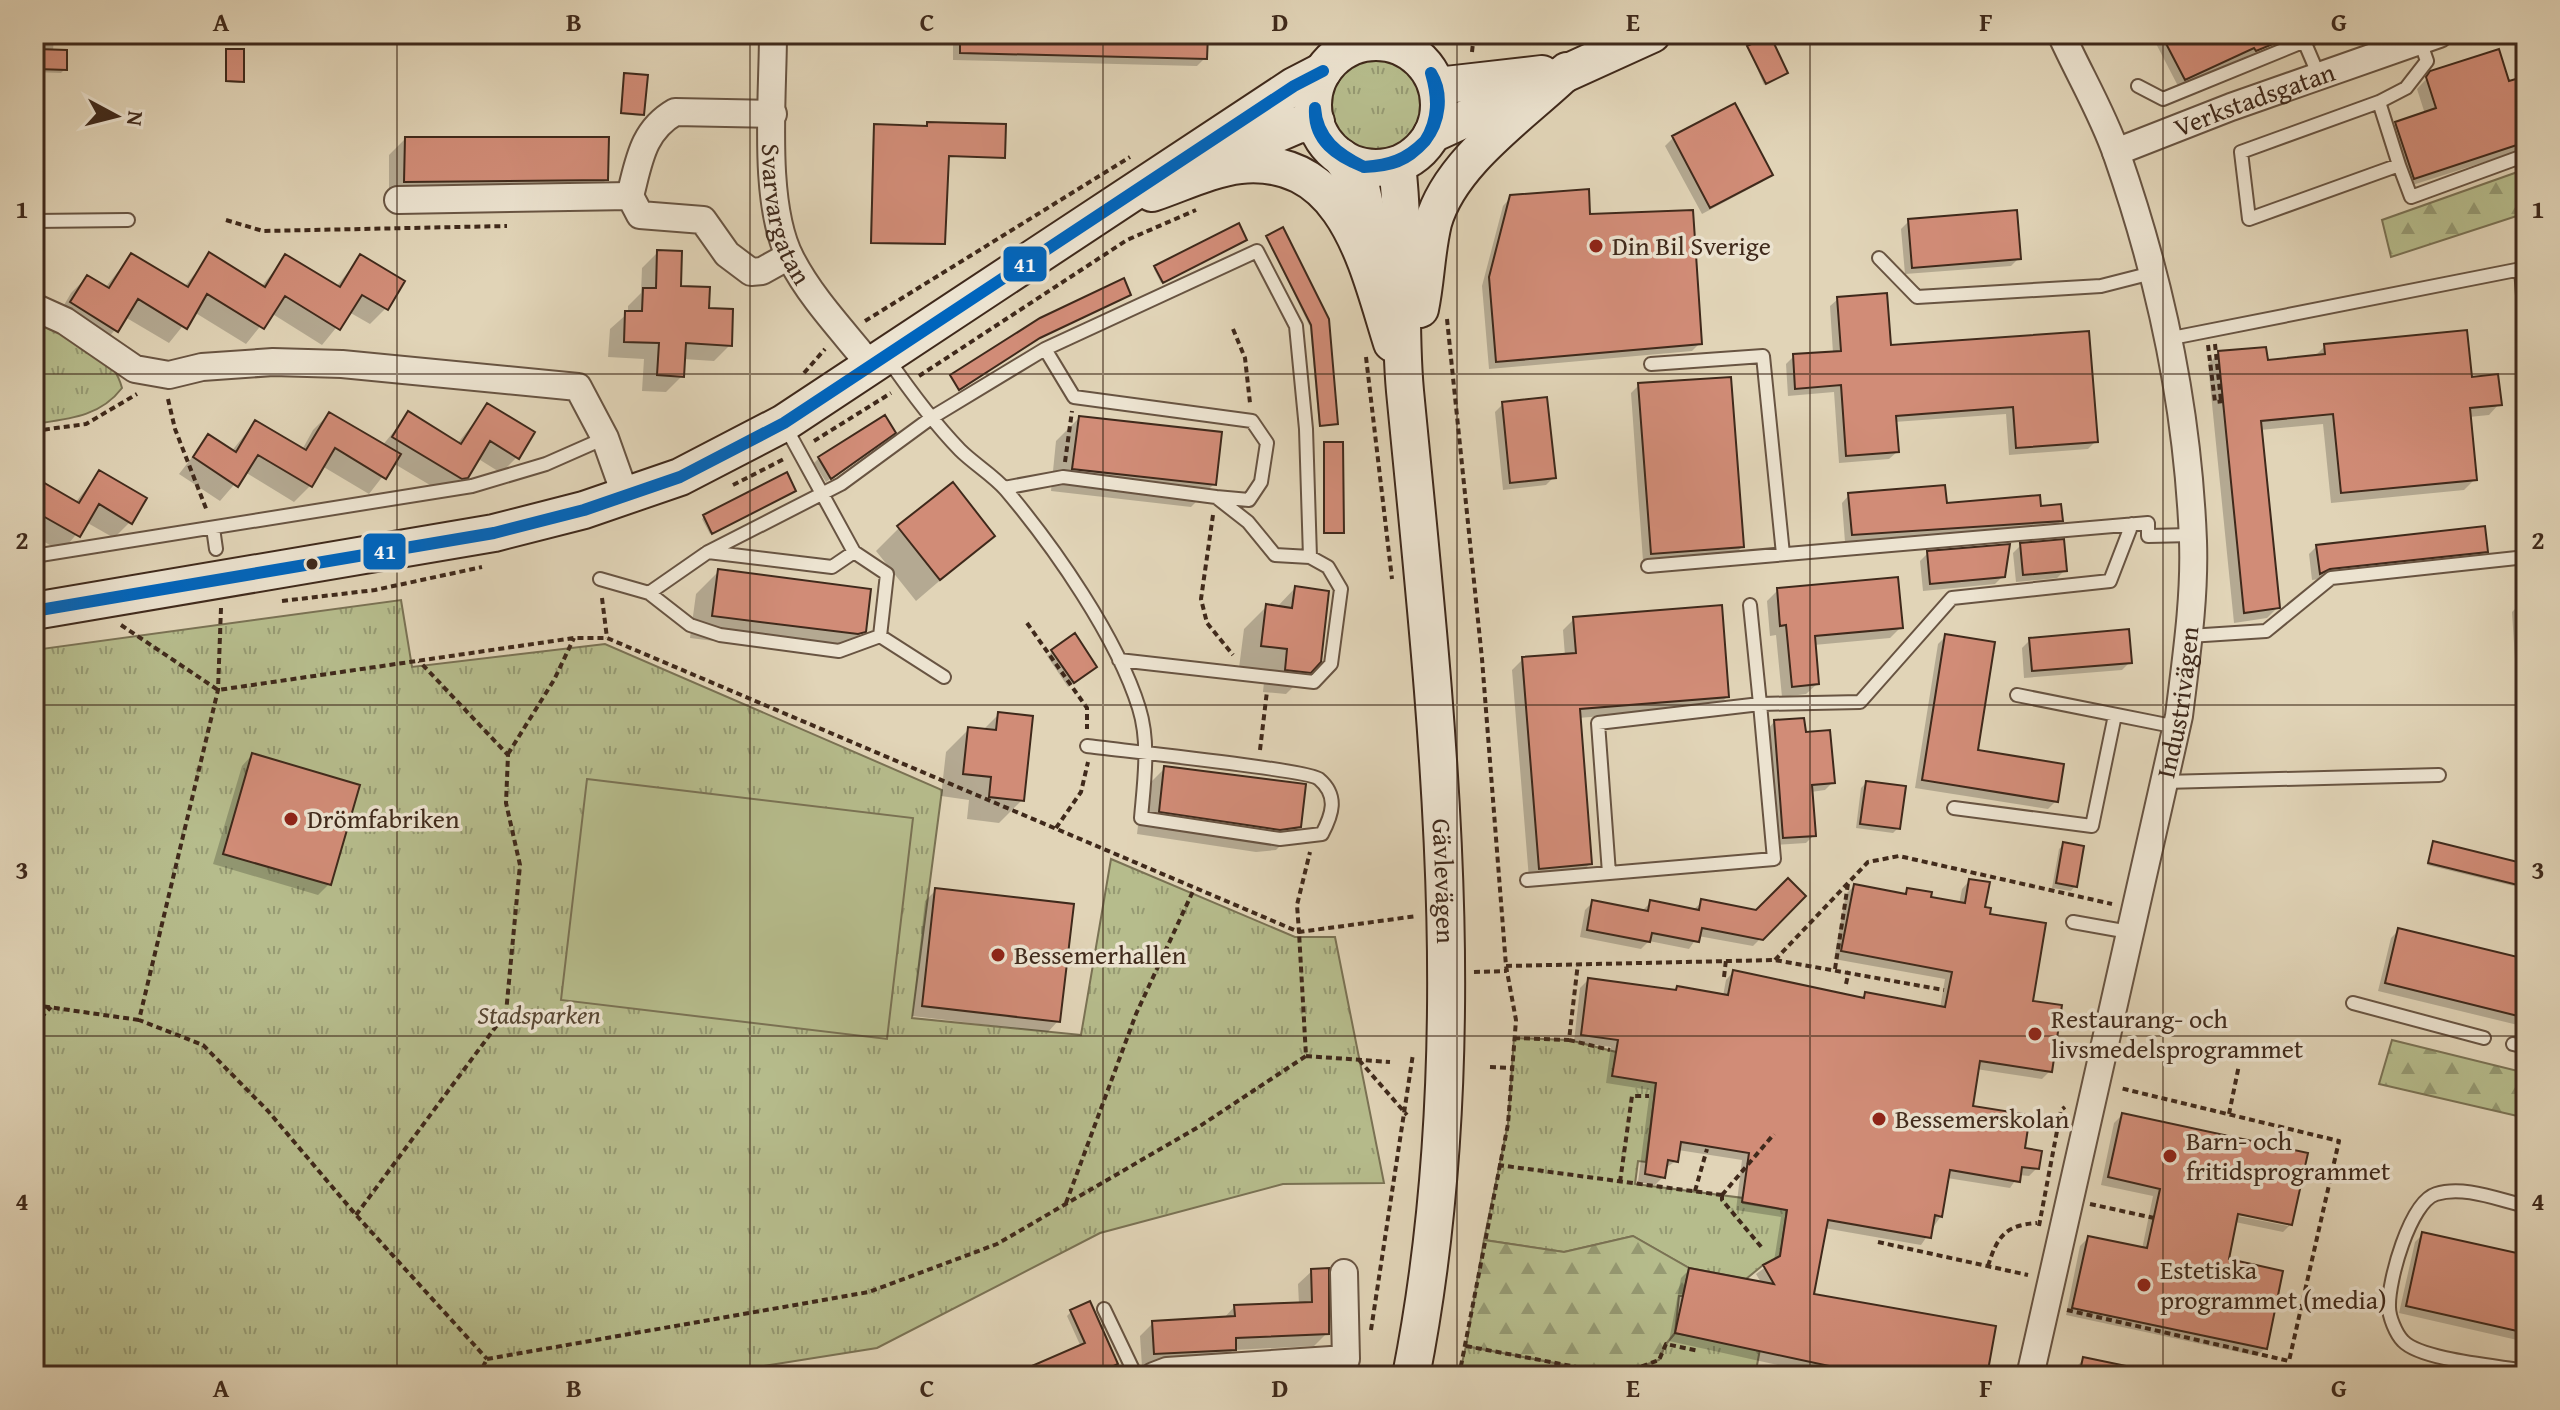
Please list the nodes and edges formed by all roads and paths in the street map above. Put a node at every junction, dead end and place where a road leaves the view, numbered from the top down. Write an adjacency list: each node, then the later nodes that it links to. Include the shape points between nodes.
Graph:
1 (773, 34): 15 (street, Svarvargatan)
2 (1652, 34): 10 (main road)
3 (2061, 34): 18 (street, Industrivägen)
4 (2322, 34): 7 (lane)
5 (1349, 37): 8 (main road); 9 (path); 9 (main road, via 1336,56)
6 (2430, 38): 11 (street, Verkstadsgatan); 14 (lane, via 2427,61 2406,88)
7 (2304, 41): 11 (lane); 13 (lane, via 2163,99)
8 (1409, 42): 12 (main road)
9 (1320, 60): 16 (main road); 26 (main road, via 1294,86)
10 (1567, 71): 12 (main road); 17 (main road); 48 (main road, via 1470,160 1446,192 1434,221)
11 (2319, 76): 18 (street, Verkstadsgatan)
12 (1437, 86): 17 (main road, via 1439,113)
13 (2138, 86)
14 (2379, 102): 23 (lane); 23 (lane, via 2241,152 2249,219)
15 (773, 114): 24 (street, via 675,112 644,143); 31 (street, Svarvargatan, via 778,224)
16 (1316, 122): 21 (main road, Gävlevägen); 26 (main road, via 1297,125)
17 (1432, 134): 22 (main road, via 1416,154)
18 (2116, 152): 33 (street, Industrivägen)
19 (1136, 153): 38 (path)
20 (2526, 155): 23 (lane, via 2411,197)
21 (1341, 157): 22 (main road, via 1364,167); 48 (main road, Gävlevägen, via 1361,187)
22 (1397, 165): 48 (main road, Gävlevägen)
23 (2399, 165)
24 (630, 196): 25 (street); 31 (street, via 640,215 703,220 727,254 751,272)
25 (398, 200)
26 (1108, 206): 44 (main road); 48 (main road, via 1236,165 1283,167 1312,180 1327,191 1354,235)
27 (128, 220): 29 (lane)
28 (226, 220): 30 (path, via 263,231)
29 (34, 221)
30 (507, 226)
31 (789, 256): 38 (street, Svarvargatan)
32 (1879, 258): 33 (lane, via 1917,297 2101,286)
33 (2152, 273): 40 (street, Industrivägen)
34 (34, 307): 46 (street, via 65,321 135,369)
35 (1446, 312): 112 (path)
36 (1233, 329): 51 (path, via 1245,358)
37 (2206, 331): 39 (lane, via 2521,269); 40 (lane); 43 (path, via 2215,402 2222,401)
38 (846, 334): 44 (street, Svarvargatan); 47 (path)
39 (2526, 335)
40 (2167, 339): 62 (street, Industrivägen, via 2189,464)
41 (1365, 347): 72 (path)
42 (1045, 349): 49 (lane); 50 (lane); 67 (lane, via 1257,251 1296,326)
43 (2216, 354)
44 (879, 361): 50 (lane); 52 (main road)
45 (1651, 364): 65 (lane, via 1763,356)
46 (169, 375): 53 (path, via 86,424); 54 (street, via 273,362 342,364 578,387); 61 (path, via 168,403)
47 (797, 380)
48 (1405, 386): 165 (main road, Gävlevägen, via 1439,741 1449,995 1437,1210)
49 (1074, 397): 51 (lane); 55 (path)
50 (931, 418): 56 (lane); 57 (lane)
51 (1252, 421): 59 (lane, via 1267,443 1261,482 1249,500)
52 (784, 423): 57 (lane); 58 (main road, via 680,477)
53 (34, 431)
54 (605, 438): 58 (street); 61 (lane, via 546,464 472,486)
55 (1063, 477): 56 (lane); 59 (lane)
56 (1004, 488): 82 (lane, via 1062,565)
57 (820, 494): 63 (lane); 64 (lane)
58 (626, 497): 69 (main road, via 494,533)
59 (1216, 497): 67 (lane, via 1248,522 1275,555); 84 (path, via 1201,599 1207,623 1226,642)
60 (2132, 524): 62 (lane, via 2148,523 2148,536); 65 (lane); 89 (lane, via 2110,581 1952,598 1860,702)
61 (213, 528): 66 (lane); 69 (lane)
62 (2192, 535): 79 (street, Industrivägen)
63 (708, 552): 64 (lane, via 832,567); 73 (lane)
64 (854, 552): 78 (lane, via 887,574)
65 (1783, 554): 70 (lane)
66 (34, 556)
67 (1310, 557): 86 (lane, via 1328,567 1341,589 1331,664 1314,682)
68 (2526, 557): 79 (lane, via 2331,578 2266,631)
69 (217, 564): 75 (main road); 87 (path)
70 (1648, 566)
71 (600, 579): 73 (lane); 81 (path)
72 (1393, 587)
73 (649, 593): 78 (lane, via 690,625 720,635 839,651)
74 (1750, 605): 89 (lane)
75 (34, 611)
76 (1027, 623): 92 (path, via 1087,708)
77 (121, 625): 87 (path)
78 (880, 636): 85 (lane)
79 (2189, 636): 91 (street, Industrivägen)
80 (574, 638): 81 (path); 83 (path); 94 (path)
81 (607, 638): 99 (path)
82 (1119, 660): 84 (lane); 93 (lane, via 1140,710)
83 (419, 661): 87 (path); 94 (path)
84 (1243, 675): 86 (lane)
85 (944, 677)
86 (1268, 677): 95 (path)
87 (218, 690): 122 (path)
88 (2017, 695): 90 (lane)
89 (1760, 704): 101 (lane, via 1598,723); 101 (lane, via 1774,859)
90 (2115, 715): 91 (lane); 98 (lane, via 2092,826)
91 (2177, 727): 97 (street, Industrivägen)
92 (1087, 746): 93 (lane); 99 (path, via 1087,780)
93 (1146, 754): 95 (lane); 100 (lane, via 1141,818 1280,839)
94 (508, 755): 148 (path, via 506,803 520,865 506,1013)
95 (1257, 768): 100 (lane, via 1317,776 1329,790 1334,812)
96 (2439, 775): 97 (lane)
97 (2164, 782): 105 (street, Industrivägen)
98 (1954, 808)
99 (1056, 829): 104 (path)
100 (1322, 834): 108 (path, via 1303,874)
101 (1609, 873): 102 (lane)
102 (1527, 880)
103 (1848, 883): 105 (path, via 1868,862 1899,856); 110 (path); 113 (path)
104 (1194, 889): 108 (path); 146 (path, via 1136,1014)
105 (2132, 920): 106 (lane); 135 (street, Industrivägen)
106 (2073, 922)
107 (1419, 930): 108 (path, via 1419,915)
108 (1299, 932): 129 (path)
109 (1726, 960): 110 (path); 111 (path); 116 (path)
110 (1775, 960): 113 (path)
111 (1578, 963): 112 (path); 126 (path)
112 (1507, 969): 115 (path); 124 (path)
113 (1835, 969): 114 (path)
114 (1849, 971): 117 (path); 118 (path)
115 (1471, 972)
116 (1724, 977)
117 (1846, 984)
118 (1944, 990)
119 (2353, 1003): 125 (lane)
120 (34, 1005): 121 (path)
121 (51, 1007): 122 (path); 123 (path)
122 (139, 1020): 148 (path, via 203,1045 268,1111)
123 (34, 1025)
124 (1514, 1038): 126 (path); 134 (path)
125 (2484, 1038)
126 (1569, 1040): 128 (path)
127 (1414, 1049): 138 (path)
128 (1610, 1050)
129 (1306, 1056): 130 (path); 146 (path)
130 (1359, 1060): 131 (path); 138 (path)
131 (1390, 1062)
132 (2239, 1065): 137 (path)
133 (1490, 1067): 134 (path)
134 (1512, 1068): 141 (path, via 1508,1124)
135 (2096, 1083): 137 (path); 145 (street, Industrivägen)
136 (1649, 1096): 142 (path, via 1632,1096)
137 (2229, 1114): 155 (path, via 2339,1141 2289,1361)
138 (1407, 1115): 157 (path)
139 (1774, 1134): 144 (path)
140 (1707, 1149): 143 (path)
141 (1498, 1165): 142 (path); 158 (path)
142 (1620, 1182): 143 (path)
143 (1695, 1191): 144 (path)
144 (1722, 1195): 152 (path)
145 (2068, 1199): 149 (path); 155 (street, Industrivägen)
146 (1065, 1205): 160 (path, via 997,1244 869,1292)
147 (2526, 1206): 161 (lane, via 2454,1190 2433,1195 2415,1211 2407,1228 2388,1308 2397,1334 2413,1348)
148 (356, 1215): 160 (path)
149 (2154, 1218)
150 (2037, 1223): 153 (path, via 2020,1224 1996,1240)
151 (1878, 1242): 153 (path)
152 (1763, 1249)
153 (1988, 1266): 155 (path)
154 (1344, 1273): 164 (street, via 1346,1359)
155 (2048, 1292): 167 (street, Industrivägen)
156 (1104, 1309): 163 (lane)
157 (1371, 1332)
158 (1466, 1346): 159 (path, via 1619,1375 1659,1360 1666,1344); 166 (path)
159 (1699, 1351)
160 (487, 1359): 162 (path)
161 (2526, 1371)
162 (478, 1376)
163 (1136, 1376)
164 (1154, 1376)
165 (1411, 1376)
166 (1459, 1376)
167 (2030, 1376)

